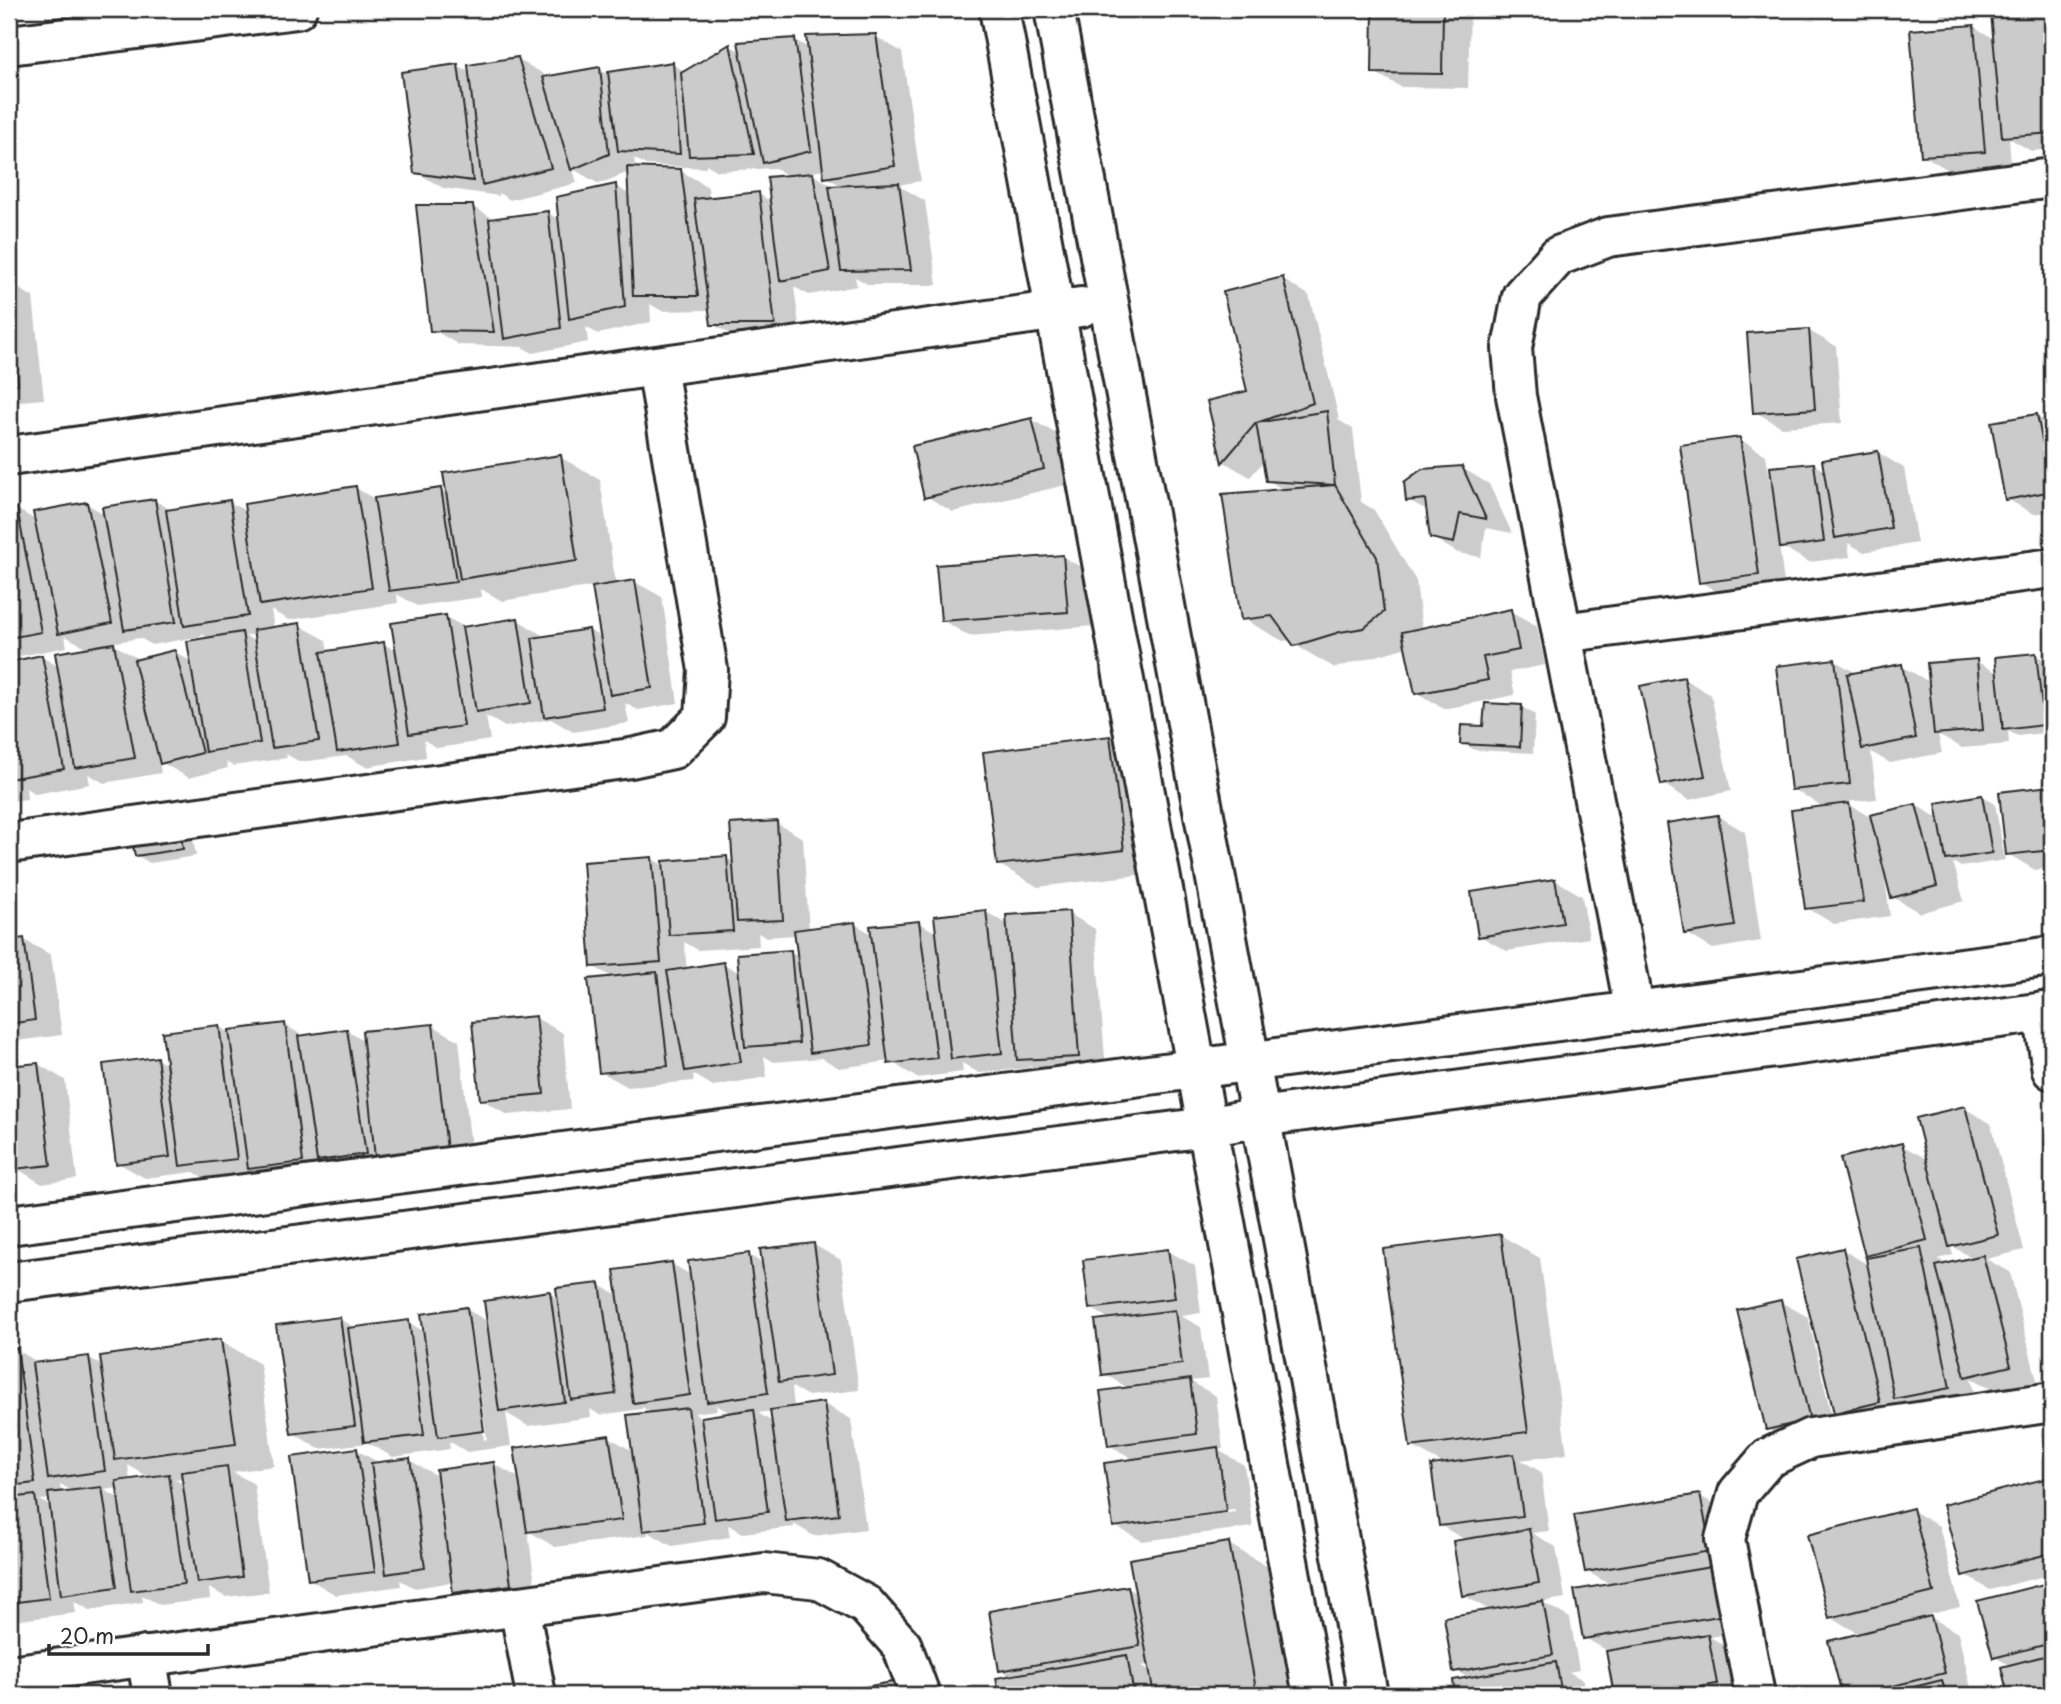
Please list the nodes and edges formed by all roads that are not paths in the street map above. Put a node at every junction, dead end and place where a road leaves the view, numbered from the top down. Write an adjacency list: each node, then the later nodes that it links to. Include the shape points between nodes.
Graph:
1 (297, 9): 4 (street)
2 (999, 9): 6 (street)
3 (1054, 9): 5 (street)
4 (9, 45)
5 (1071, 103): 6 (street); 8 (street)
6 (1019, 113): 9 (street)
7 (2052, 178): 13 (street, via 1608,237 1558,256 1522,296 1511,348 1516,396)
8 (1109, 304): 9 (street); 18 (street)
9 (1056, 310): 10 (street); 19 (street)
10 (657, 367): 11 (street); 14 (street, via 708,670 705,717 673,749)
11 (9, 456)
12 (2052, 568): 13 (street)
13 (1562, 633): 17 (street)
14 (9, 843)
15 (2052, 956): 17 (street)
16 (2047, 1011): 20 (street); 21 (street)
17 (1635, 1012): 18 (street)
18 (1251, 1062): 19 (street); 21 (street)
19 (1196, 1069): 22 (street); 23 (street)
20 (2052, 1070)
21 (1260, 1117): 22 (street); 33 (street)
22 (1207, 1127): 24 (street); 32 (street)
23 (9, 1225)
24 (9, 1282)
25 (2052, 1402): 34 (street, via 1811,1438 1768,1458 1738,1493 1726,1539)
26 (519, 1606): 27 (street); 30 (street); 31 (street, via 764,1573 818,1579 866,1605 902,1646)
27 (146, 1656): 28 (street); 29 (street)
28 (9, 1675)
29 (153, 1695)
30 (536, 1695)
31 (920, 1695)
32 (1313, 1695)
33 (1368, 1695)
34 (1755, 1695)

